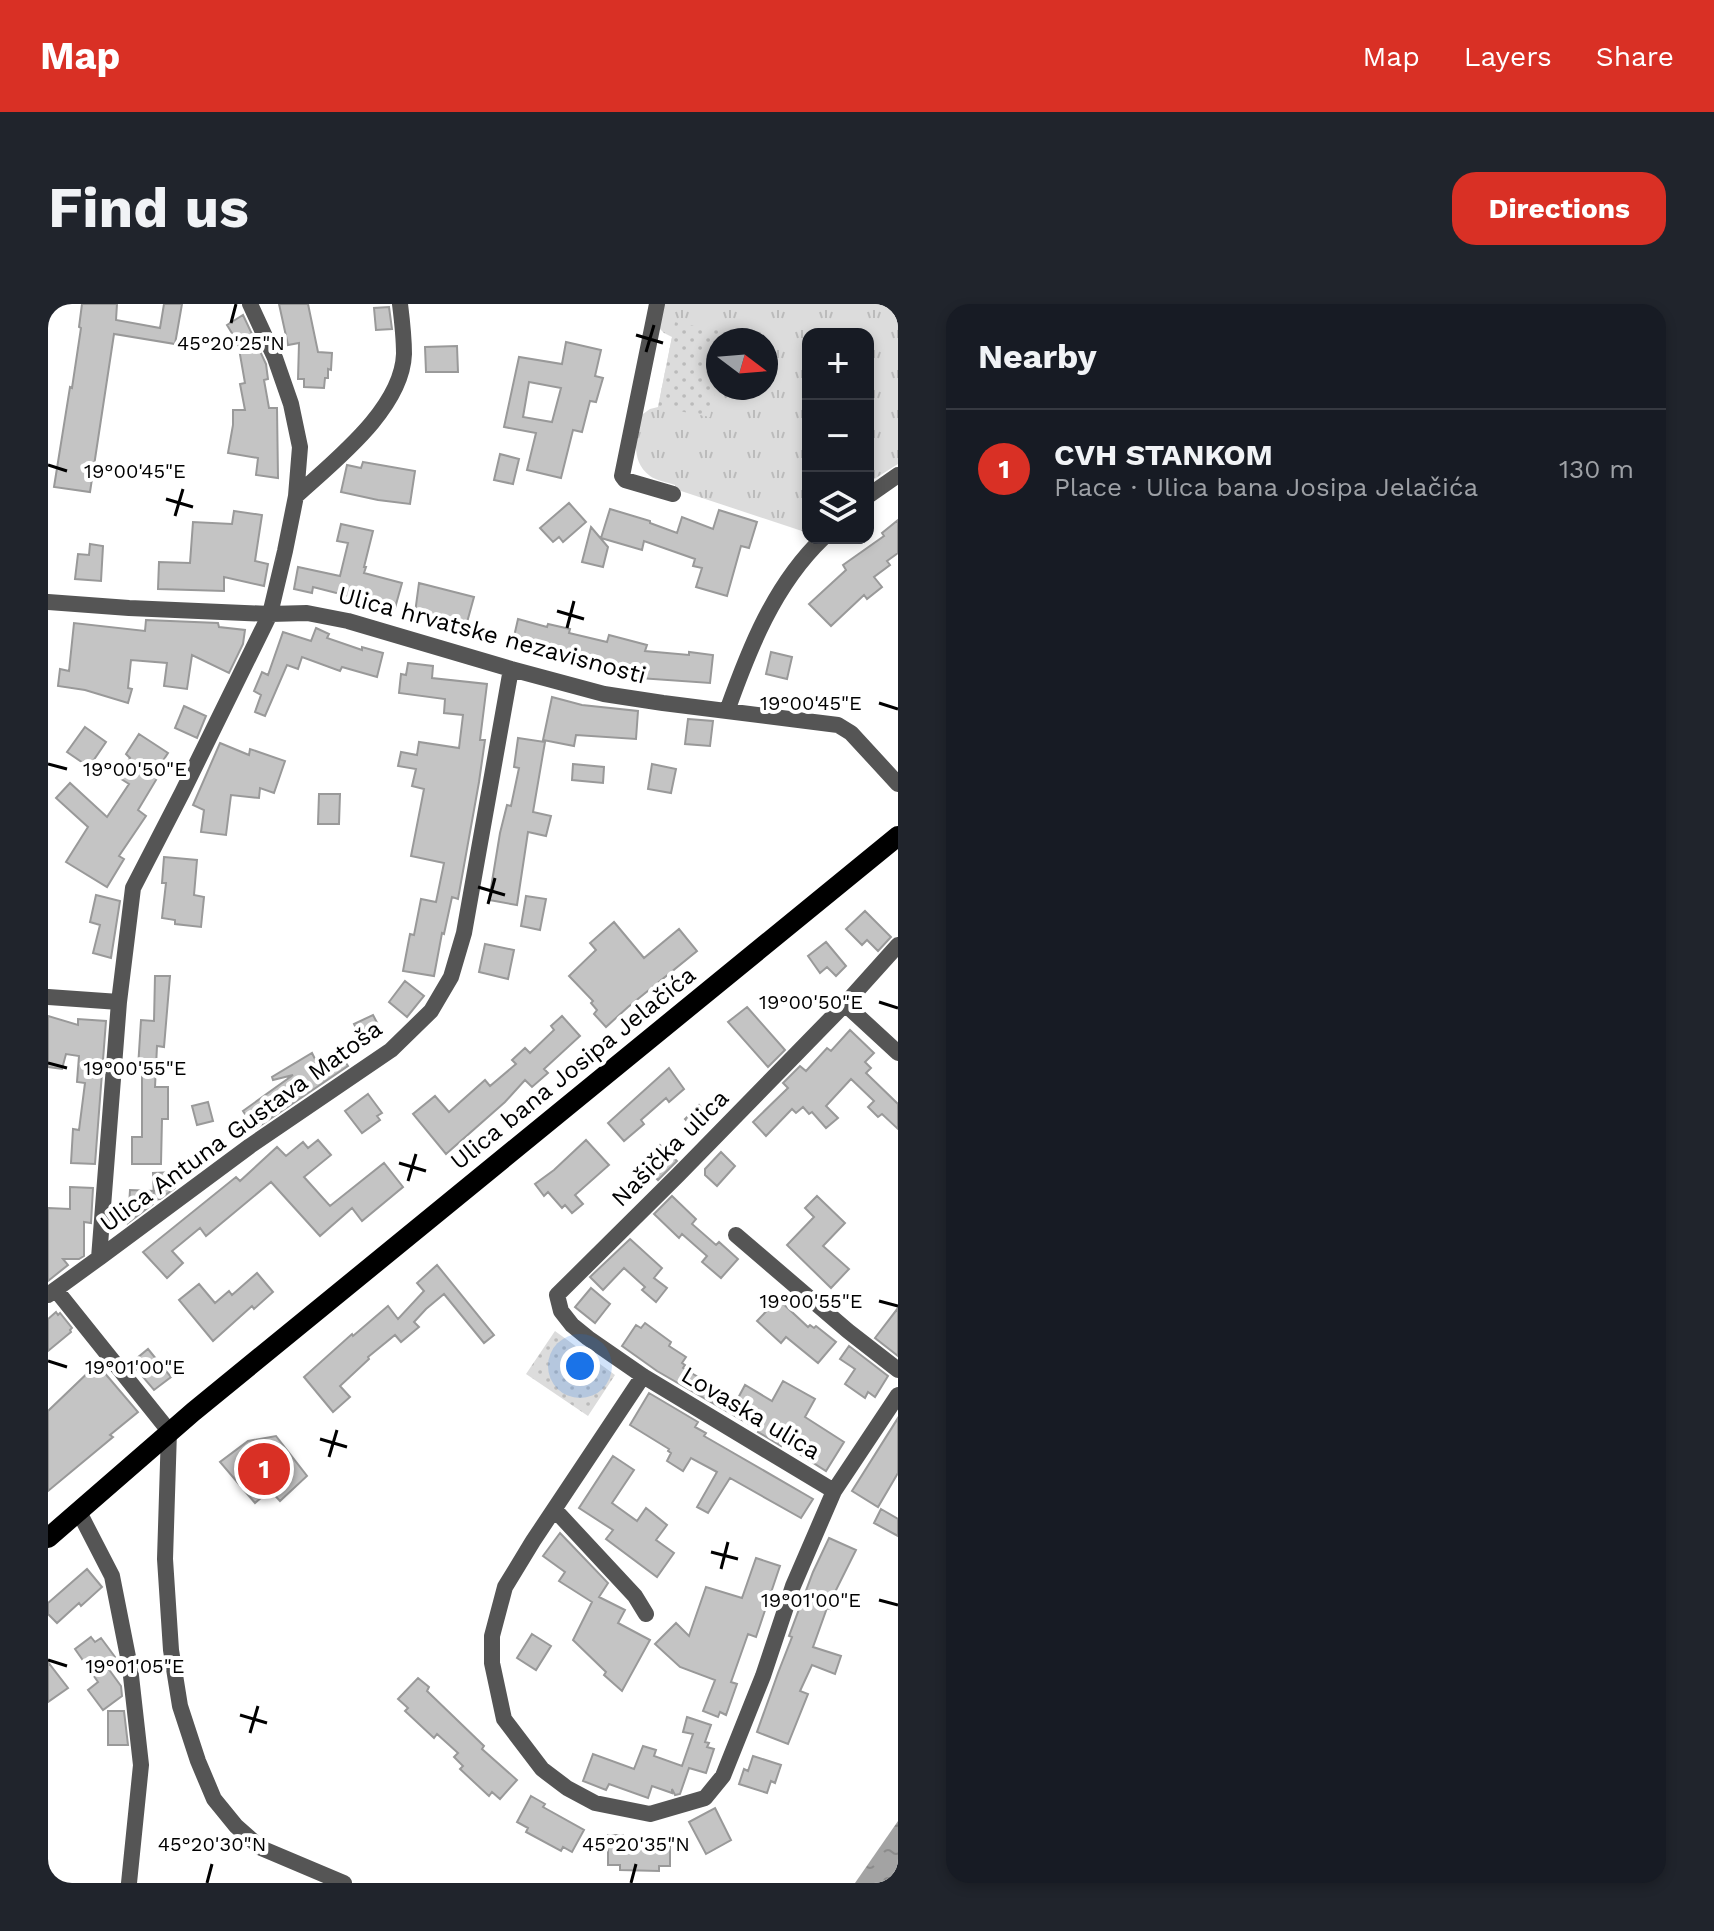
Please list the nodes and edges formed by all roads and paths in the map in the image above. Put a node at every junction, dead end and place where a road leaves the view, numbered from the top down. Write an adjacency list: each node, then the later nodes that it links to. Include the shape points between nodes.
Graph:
1 (250, 304): 7 (street, via 291,404 300,447)
2 (400, 304): 7 (street, via 404,357 387,406)
3 (657, 304): 6 (street, via 622,476)
4 (898, 475): 5 (street)
5 (874, 492)
6 (673, 494)
7 (296, 496): 10 (street)
8 (817, 544): 12 (street, via 760,627)
9 (48, 602): 10 (street, Ulica hrvatske nezavisnosti)
10 (270, 614): 11 (street, Ulica hrvatske nezavisnosti, via 307,613 348,621); 17 (street, via 133,888)
11 (511, 669): 12 (street, Ulica hrvatske nezavisnosti, via 604,694); 21 (street, Ulica Antuna Gustava Matoša, via 464,933 451,977 431,1011 391,1050)
12 (727, 711): 13 (street, Ulica hrvatske nezavisnosti, via 838,725)
13 (898, 784)
14 (898, 836): 26 (main road, Ulica bana Josipa Jelačića)
15 (898, 945): 18 (street, Našička ulica)
16 (48, 997): 17 (street)
17 (119, 1002): 21 (street)
18 (845, 1004): 19 (street); 24 (street, Našička ulica, via 557,1295 572,1325)
19 (898, 1053)
20 (736, 1235): 23 (street)
21 (99, 1258): 22 (street, Ulica Antuna Gustava Matoša)
22 (52, 1293): 26 (street)
23 (898, 1370)
24 (643, 1376): 27 (street, Lovaska ulica); 28 (street)
25 (898, 1395): 27 (street)
26 (169, 1431): 29 (main road, Ulica bana Josipa Jelačića); 33 (street, via 165,1559 171,1650 180,1706 198,1761 214,1799 261,1848)
27 (834, 1491): 28 (street, via 723,1776 705,1798 650,1814 595,1803 567,1788 542,1769 504,1719 492,1636 505,1587)
28 (555, 1510): 31 (street)
29 (79, 1512): 30 (main road, Ulica bana Josipa Jelačića); 32 (street, via 112,1576 130,1667 141,1765)
30 (48, 1538)
31 (646, 1614)
32 (129, 1883)
33 (344, 1883)

